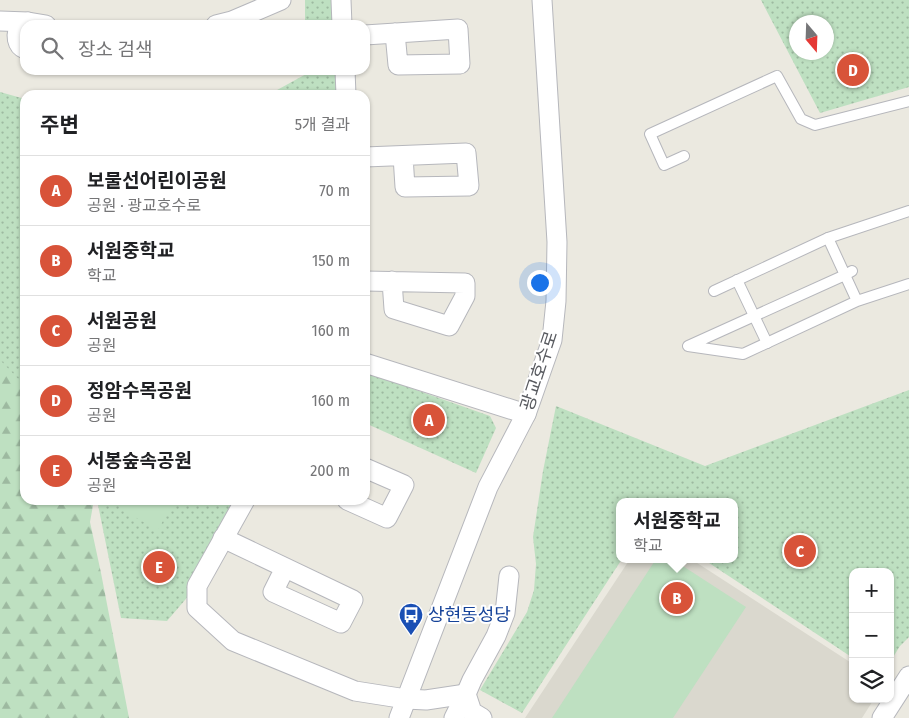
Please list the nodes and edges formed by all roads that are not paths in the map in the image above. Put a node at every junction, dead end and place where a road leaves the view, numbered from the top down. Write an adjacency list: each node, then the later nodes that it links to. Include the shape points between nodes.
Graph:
1 (281, 0): 4 (street)
2 (341, 0): 5 (street)
3 (542, 0): 30 (street, 광교호수로, via 557,242 556,301 552,340)
4 (238, 20)
5 (342, 20)
6 (0, 21): 7 (street)
7 (20, 23)
8 (20, 28): 11 (street)
9 (395, 33): 10 (street)
10 (370, 35)
11 (20, 46)
12 (345, 75): 13 (street)
13 (346, 90)
14 (909, 101): 16 (lane, via 815,125 801,119 778,76 650,134 664,165)
15 (403, 156): 17 (street)
16 (684, 156)
17 (370, 157)
18 (909, 211): 19 (lane)
19 (828, 238): 20 (lane); 21 (lane)
20 (849, 273): 26 (lane); 27 (lane)
21 (737, 280): 25 (lane); 27 (lane)
22 (370, 281): 23 (street)
23 (392, 281)
24 (909, 284): 26 (lane)
25 (714, 291)
26 (857, 302): 28 (lane)
27 (755, 316): 28 (lane); 28 (lane, via 688,346 743,354)
28 (767, 343)
29 (370, 365): 30 (street)
30 (526, 414): 39 (street, 광교호수로, via 488,487)
31 (370, 470): 33 (street, via 404,485 386,518)
32 (242, 505): 34 (street)
33 (358, 505)
34 (223, 538): 35 (street); 39 (street, via 197,586 197,608 233,641 355,691)
35 (285, 568)
36 (509, 576): 38 (street, via 505,612)
37 (909, 676): 43 (street)
38 (466, 694): 39 (street, via 426,700); 41 (street); 42 (street, via 472,712)
39 (406, 699): 40 (street, 광교호수로)
40 (399, 718)
41 (454, 718)
42 (482, 718)
43 (882, 718)

